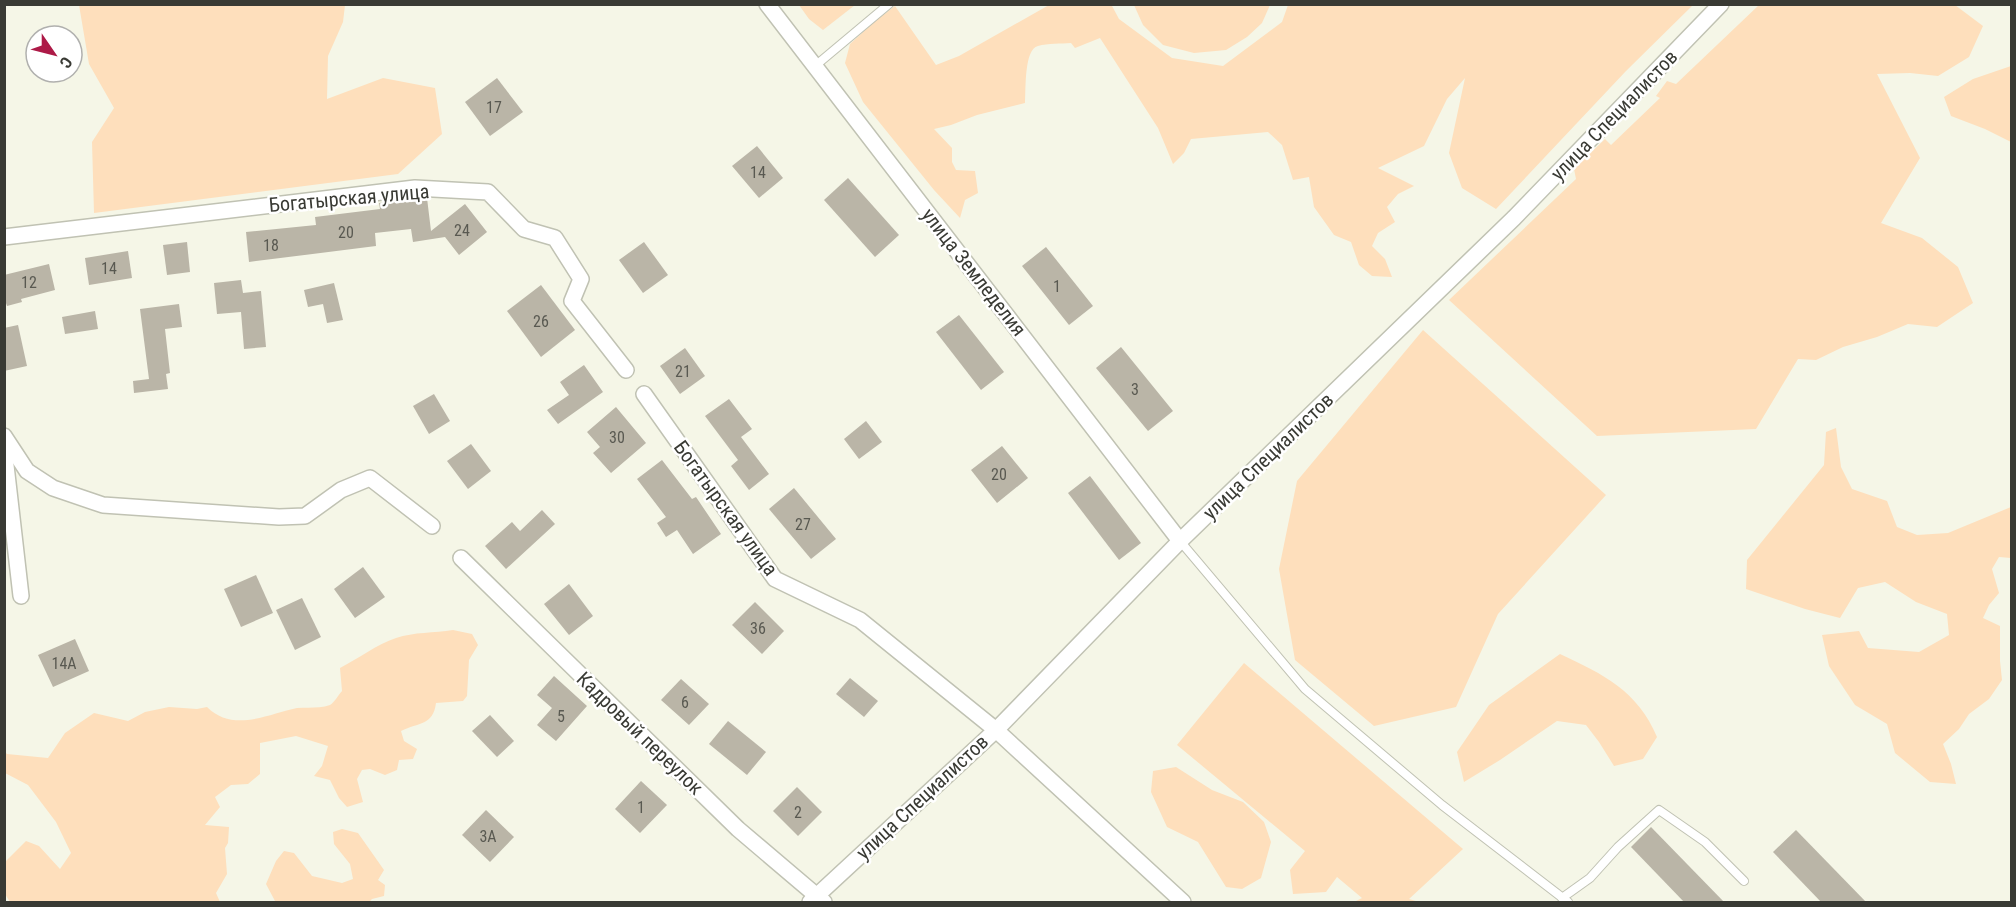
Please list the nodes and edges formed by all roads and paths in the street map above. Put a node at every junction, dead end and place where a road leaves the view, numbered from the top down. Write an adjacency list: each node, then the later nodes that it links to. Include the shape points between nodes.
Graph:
1 (767, 4): 4 (street, улица Земледелия)
2 (889, 4): 4 (lane)
3 (1722, 4): 11 (street, улица Специалистов, via 1514,218)
4 (815, 66): 11 (street, улица Земледелия)
5 (4, 237): 6 (street, Богатырская улица, via 415,188 488,192 524,229 555,238 581,279 572,301)
6 (626, 370)
7 (644, 394): 14 (street, Богатырская улица, via 775,579 860,620)
8 (4, 436): 10 (street, via 27,471 53,488 103,505 305,516 341,490 370,477)
9 (4, 448): 13 (street)
10 (432, 526)
11 (1179, 541): 14 (street, улица Специалистов); 17 (lane, via 1305,689 1442,805)
12 (460, 558): 16 (street, Кадровый переулок, via 738,829)
13 (21, 596)
14 (996, 730): 16 (street, улица Специалистов); 18 (street, Богатырская улица)
15 (1744, 881): 17 (lane, via 1705,842 1659,810)
16 (817, 900)
17 (1565, 900)
18 (1183, 903)

